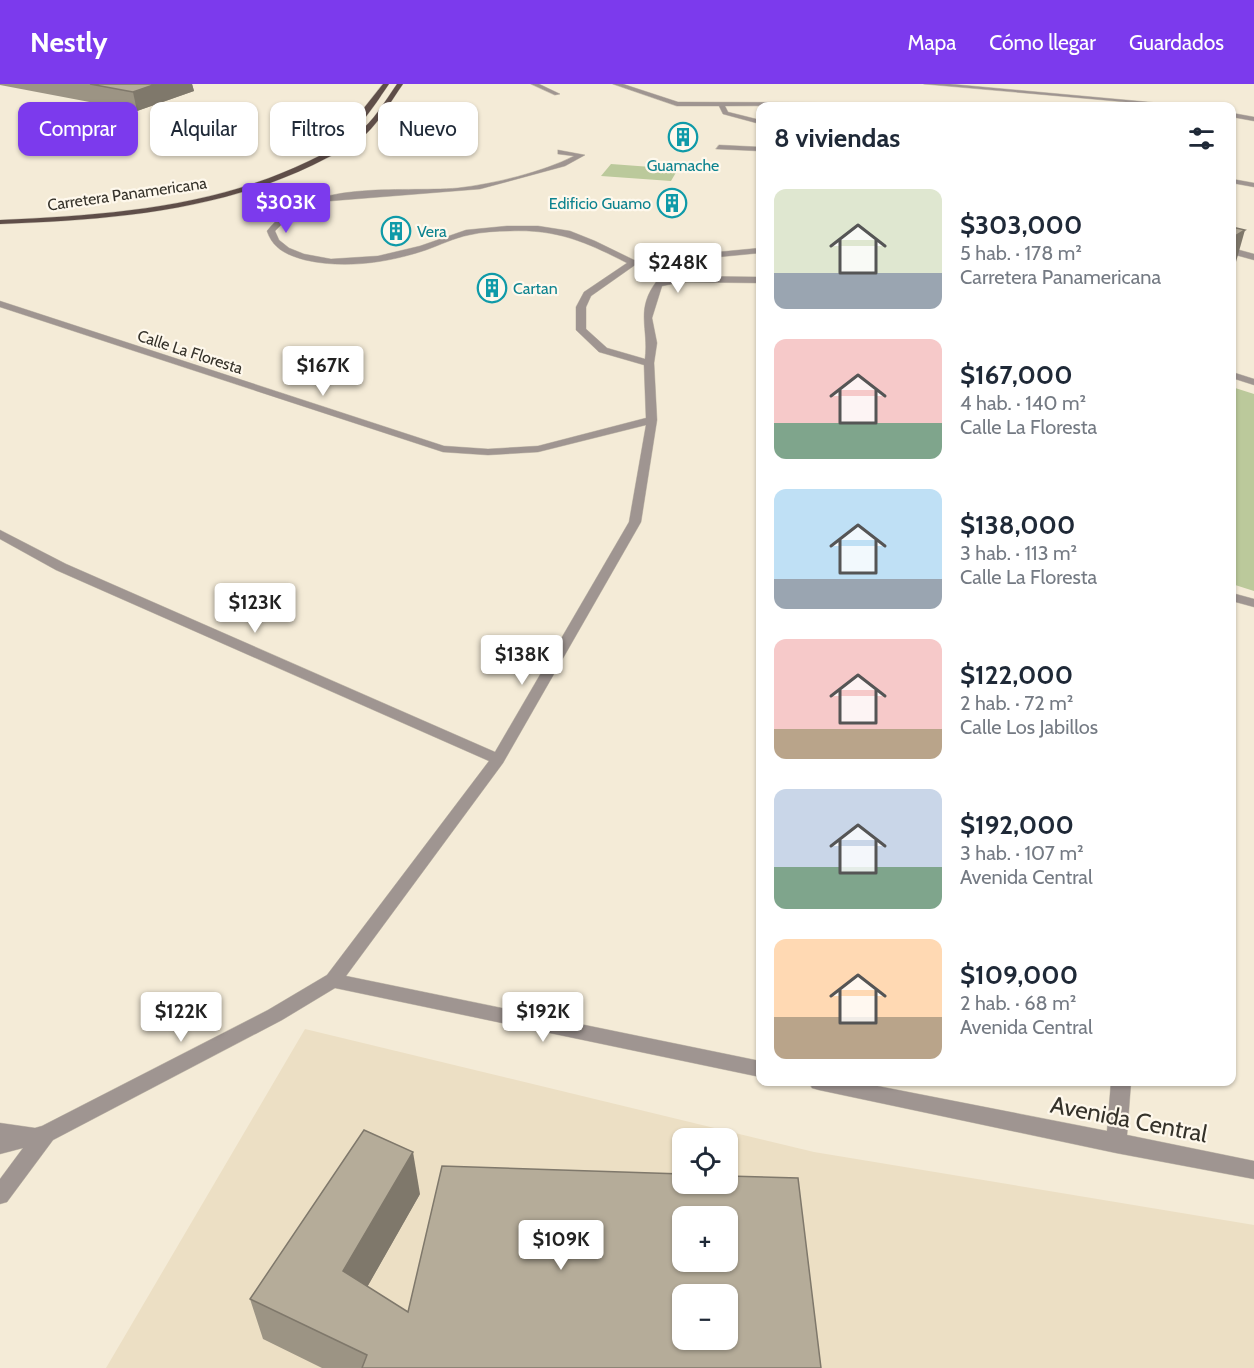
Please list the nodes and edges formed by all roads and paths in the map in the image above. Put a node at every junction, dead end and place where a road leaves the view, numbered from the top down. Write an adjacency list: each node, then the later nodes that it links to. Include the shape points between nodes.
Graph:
1 (386, 84): 23 (main road, Carretera Panamericana, via 351,130 307,156 259,177 158,200)
2 (400, 84): 24 (main road, Carretera Panamericana, via 364,132 318,160 267,183 155,208 82,218)
3 (534, 84): 8 (street)
4 (616, 84): 13 (street, via 670,104)
5 (927, 84): 7 (street)
6 (998, 84): 7 (street)
7 (990, 89): 9 (street); 12 (street)
8 (557, 94)
9 (980, 94)
10 (969, 100): 11 (street)
11 (966, 102)
12 (1143, 102)
13 (721, 104): 14 (street); 17 (street, via 725,114)
14 (756, 104)
15 (1236, 116): 16 (street)
16 (1254, 119)
17 (756, 121)
18 (719, 147): 19 (street)
19 (756, 149)
20 (561, 152): 28 (street, via 581,155 484,186 313,203 286,214 276,223 271,231 273,239 278,246 305,258 348,262 397,255 490,229 553,228 590,239)
21 (1236, 182): 22 (street)
22 (1254, 185)
23 (0, 213)
24 (0, 222)
25 (756, 250): 28 (street)
26 (1236, 252): 27 (street)
27 (1254, 257)
28 (633, 263): 31 (street, via 587,294 581,307 581,330 603,350)
29 (756, 280): 31 (street, via 682,279 659,284 647,308 652,343)
30 (0, 304): 34 (street, Calle La Floresta, via 443,449 538,449)
31 (649, 363): 34 (street)
32 (1236, 376): 33 (street)
33 (1254, 382)
34 (652, 420): 38 (street, via 635,522)
35 (0, 534): 38 (street, via 61,567)
36 (1236, 598): 37 (street)
37 (1254, 603)
38 (498, 759): 39 (street)
39 (333, 980): 40 (street); 44 (street, via 275,1015)
40 (756, 1068)
41 (838, 1086): 45 (street, Avenida Central)
42 (1121, 1086): 45 (street)
43 (0, 1132): 44 (street)
44 (46, 1134): 46 (street); 48 (street)
45 (1116, 1144): 47 (street, Avenida Central)
46 (0, 1145)
47 (1254, 1170)
48 (0, 1195)

